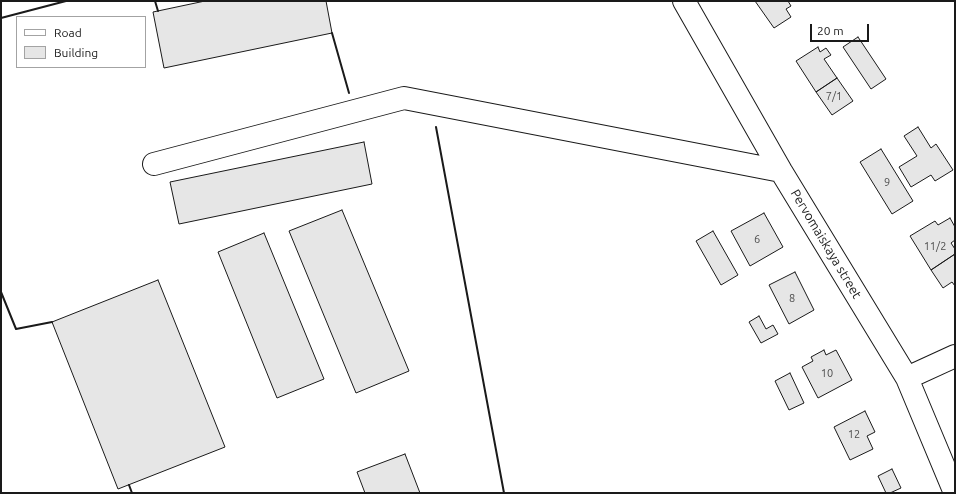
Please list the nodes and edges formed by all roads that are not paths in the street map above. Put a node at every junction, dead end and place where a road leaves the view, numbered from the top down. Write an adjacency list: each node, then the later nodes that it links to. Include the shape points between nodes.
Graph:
1 (684, 1): 3 (street, Pervomaiskaya street)
2 (154, 164): 3 (street, via 404,98)
3 (781, 171): 5 (street, Pervomaiskaya street)
4 (955, 356): 5 (street)
5 (908, 378): 6 (street, Pervomaiskaya street)
6 (955, 493)

